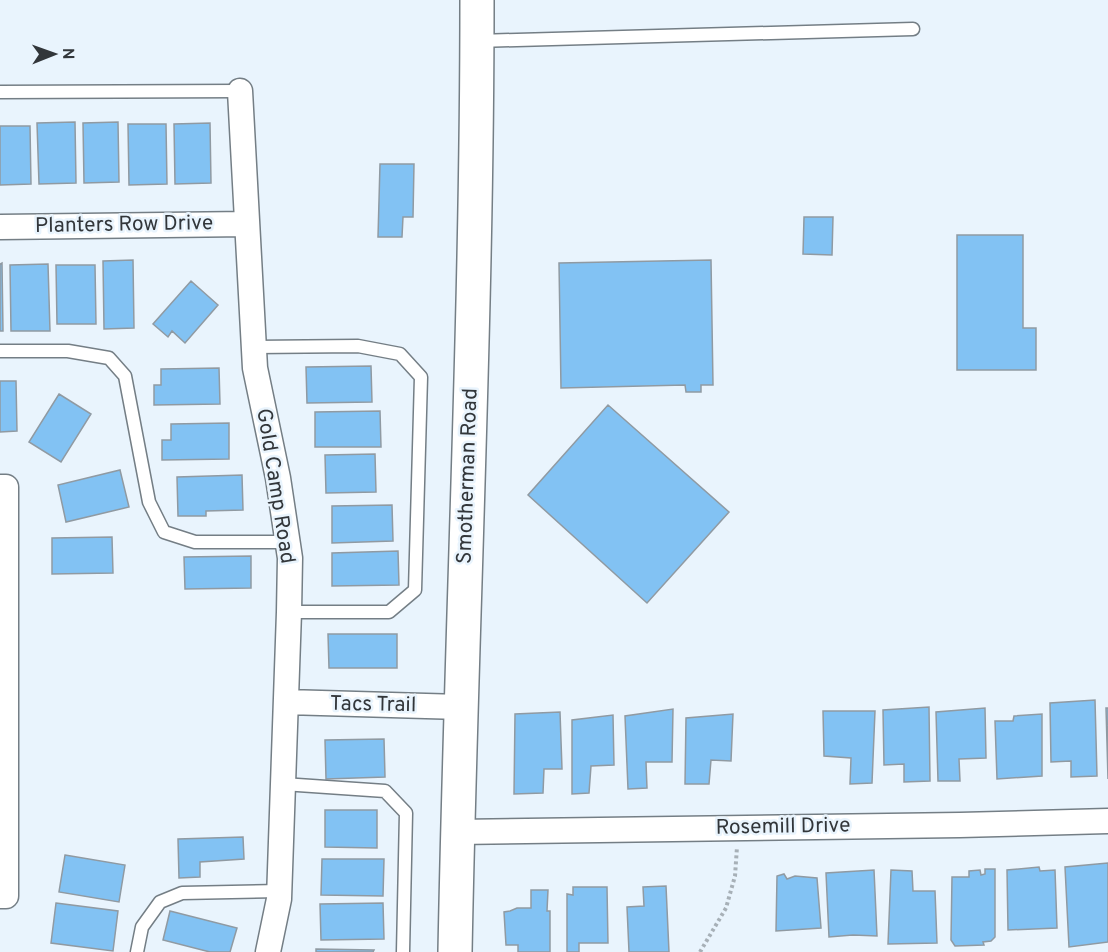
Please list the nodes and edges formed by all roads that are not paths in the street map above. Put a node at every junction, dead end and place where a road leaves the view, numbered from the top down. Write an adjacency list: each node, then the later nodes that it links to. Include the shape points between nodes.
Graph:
1 (477, 0): 3 (street, Smotherman Road)
2 (913, 29): 3 (lane)
3 (476, 41): 14 (street, Smotherman Road, via 472,335)
4 (240, 91): 5 (lane); 6 (street, Gold Camp Road)
5 (0, 92)
6 (247, 224): 7 (street, Planters Row Drive); 8 (street, Gold Camp Road)
7 (0, 227)
8 (254, 347): 11 (street, Gold Camp Road); 12 (lane, via 358,346 400,354 421,377 414,590 389,612)
9 (0, 351): 11 (lane, via 68,351 109,358 125,376 149,502 164,532 195,542)
10 (3, 487): 15 (street)
11 (287, 542): 12 (street, Gold Camp Road)
12 (289, 612): 13 (street, Gold Camp Road)
13 (286, 702): 14 (street, Tacs Trail); 16 (street, Gold Camp Road)
14 (460, 707): 18 (street, Smotherman Road)
15 (3, 769): 20 (street)
16 (283, 784): 19 (street, Gold Camp Road); 23 (lane, via 385,791 406,813)
17 (1108, 821): 18 (street, Rosemill Drive)
18 (458, 832): 24 (street, Smotherman Road)
19 (280, 891): 21 (lane, via 182,893 160,902 142,927); 22 (street, Gold Camp Road)
20 (3, 896)
21 (137, 952)
22 (268, 952)
23 (403, 952)
24 (455, 952)

